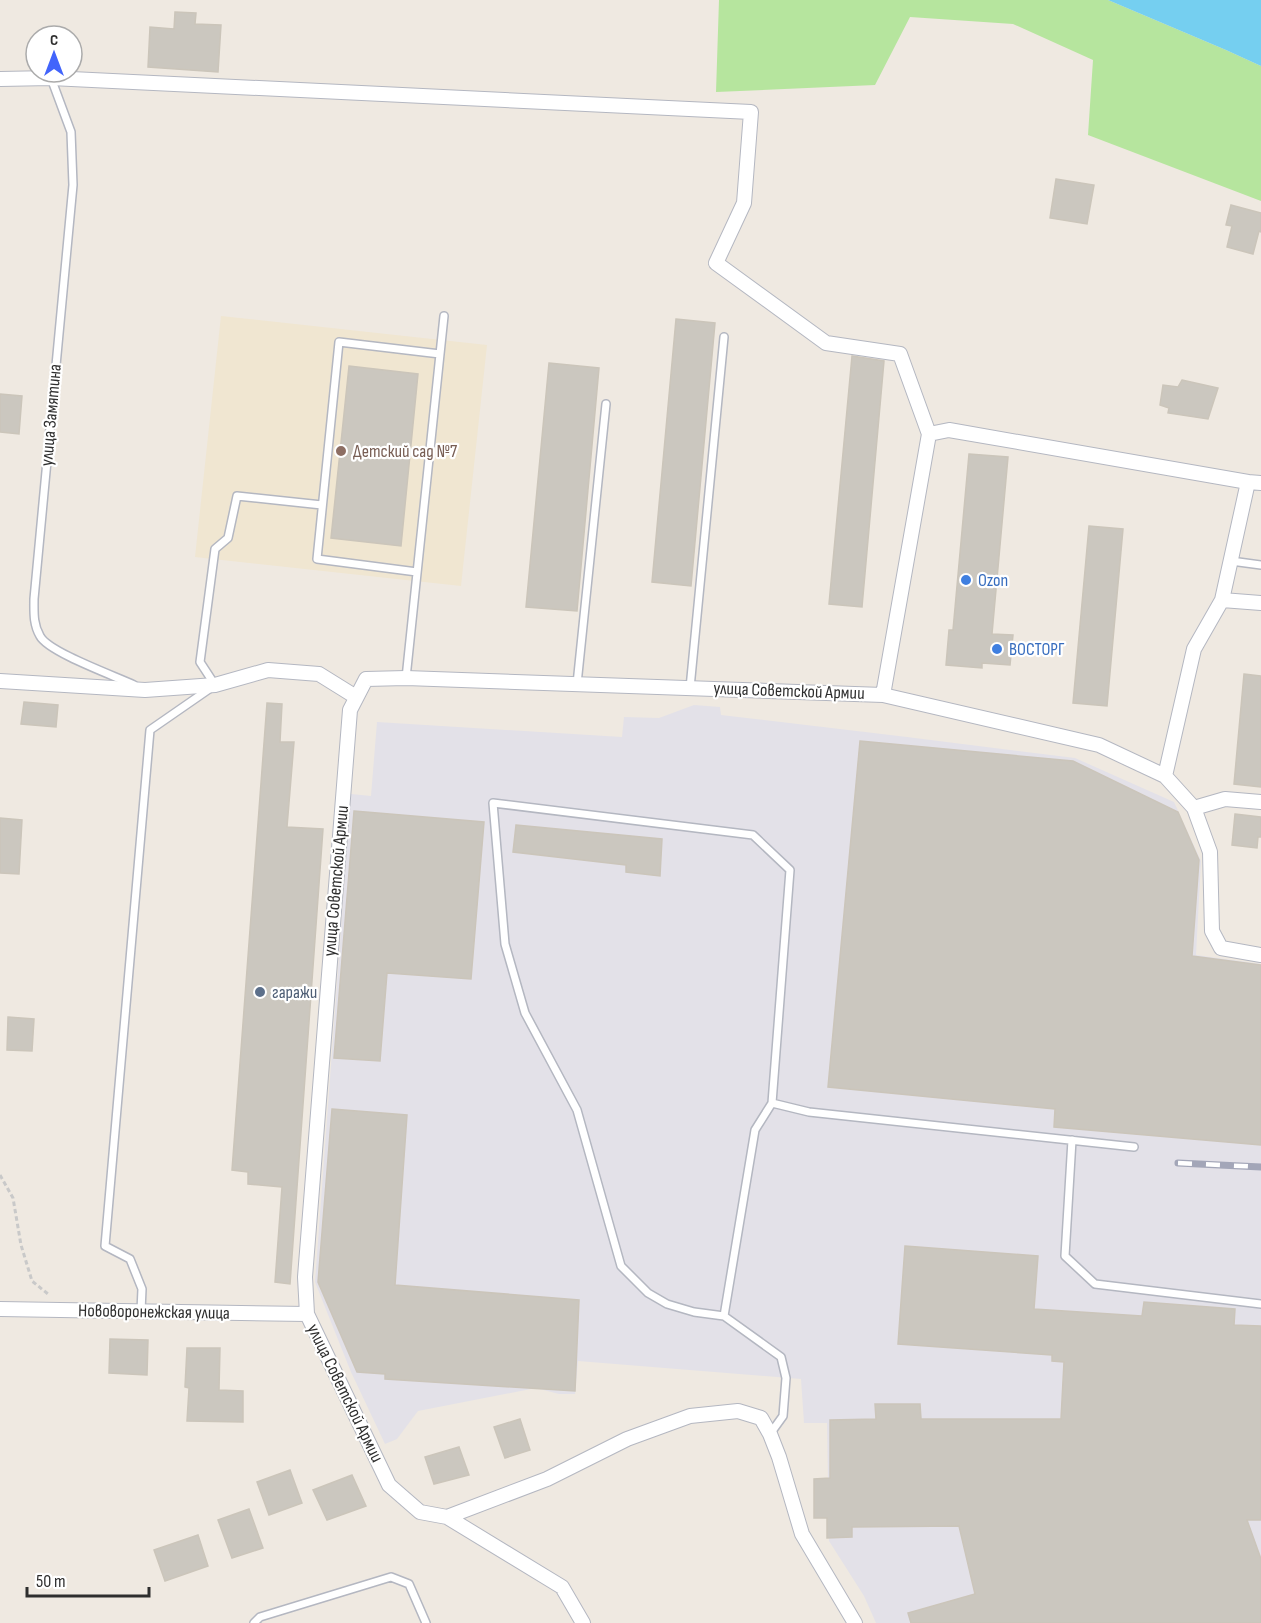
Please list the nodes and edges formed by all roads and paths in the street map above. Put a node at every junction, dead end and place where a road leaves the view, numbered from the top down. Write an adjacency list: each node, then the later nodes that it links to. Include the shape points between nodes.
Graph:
1 (0, 79): 2 (street)
2 (24, 79)
3 (84, 80): 9 (street, via 751,112 744,203 716,263 826,343 900,354)
4 (53, 84): 22 (lane, улица Замятина, via 71,132 73,185 34,621 41,638 53,648)
5 (444, 316): 7 (lane)
6 (724, 336): 21 (lane)
7 (440, 354): 11 (lane, via 339,342); 14 (lane)
8 (606, 404): 19 (lane)
9 (929, 434): 10 (street, via 950,430); 23 (street, улица Советской Армии)
10 (1255, 483): 12 (street)
11 (322, 505): 14 (lane, via 317,560); 20 (lane, via 237,496 228,538 215,549 200,662)
12 (1231, 561): 13 (lane); 15 (street)
13 (1261, 565)
14 (417, 572): 17 (lane)
15 (1222, 600): 16 (street); 25 (street, via 1194,649)
16 (1261, 603)
17 (406, 678): 19 (street, улица Советской Армии); 24 (street, улица Советской Армии, via 366,679)
18 (0, 681): 22 (street, улица Замятина)
19 (577, 684): 21 (street, улица Советской Армии)
20 (215, 685): 22 (street, улица Замятина); 24 (street, улица Замятина, via 268,670 319,674); 36 (lane, via 150,730 105,1246 130,1259 142,1289)
21 (690, 688): 23 (street, улица Советской Армии)
22 (145, 690)
23 (884, 694): 25 (street, улица Советской Армии, via 1099,745)
24 (356, 698): 37 (street, улица Советской Армии, via 350,710 347,745 305,1276)
25 (1165, 776): 27 (street, улица Советской Армии)
26 (1261, 802): 27 (street, via 1225,799)
27 (1194, 808): 28 (street, via 1210,852 1212,932 1221,948)
28 (1261, 955)
29 (772, 1103): 30 (lane, via 809,1112); 38 (lane, via 755,1130); 38 (lane, via 790,870 753,835 493,803 505,944 525,1013 577,1110 621,1266 648,1293 667,1304)
30 (1072, 1140): 31 (lane); 33 (lane, via 1065,1256 1095,1284)
31 (1134, 1147)
32 (0, 1175): 35 (path, via 13,1198 32,1281)
33 (1261, 1304)
34 (0, 1309): 35 (street, Нововоронежская улица)
35 (63, 1310): 36 (street, Нововоронежская улица)
36 (141, 1311): 37 (street, Нововоронежская улица)
37 (307, 1314): 40 (street, улица Советской Армии, via 389,1485 420,1512)
38 (724, 1316): 39 (lane, via 781,1357 786,1378 783,1416)
39 (770, 1434): 40 (street, via 761,1418 738,1411 690,1416 627,1438 547,1479); 44 (street, via 802,1534)
40 (447, 1517): 43 (street, улица Советской Армии, via 562,1587)
41 (254, 1623): 42 (lane, via 260,1617 392,1577 409,1584)
42 (426, 1623)
43 (583, 1623)
44 (855, 1623)

